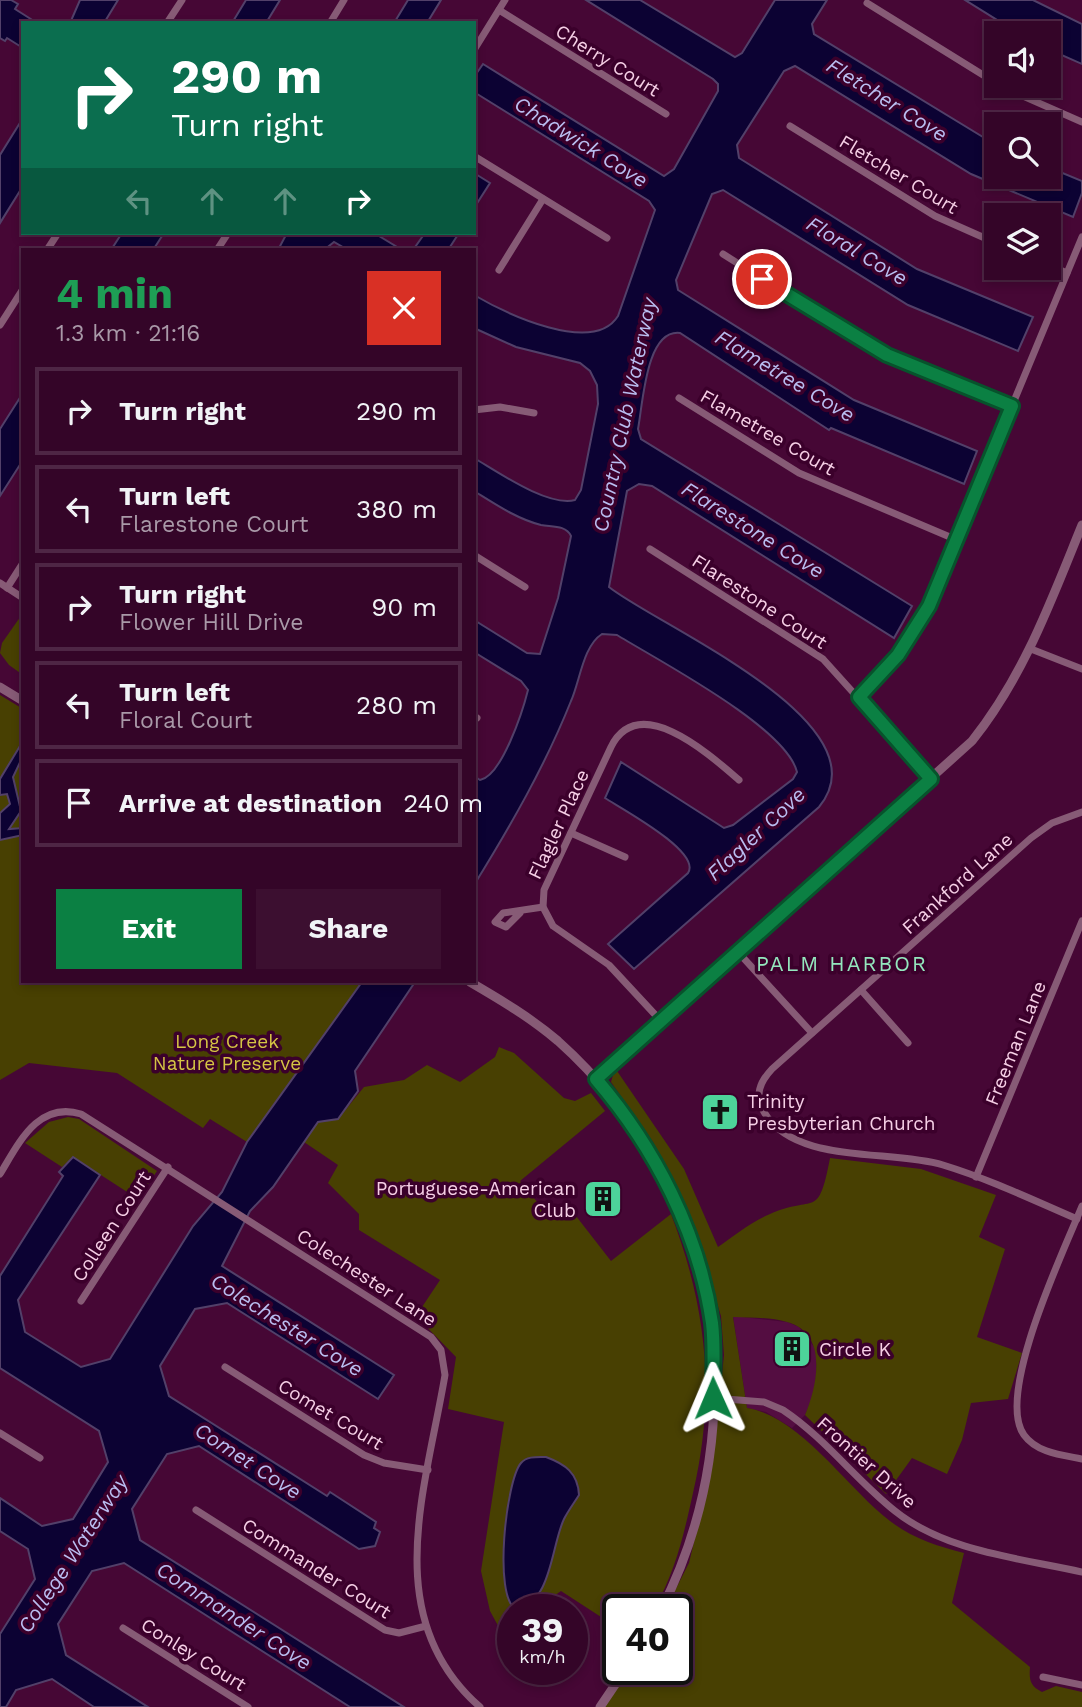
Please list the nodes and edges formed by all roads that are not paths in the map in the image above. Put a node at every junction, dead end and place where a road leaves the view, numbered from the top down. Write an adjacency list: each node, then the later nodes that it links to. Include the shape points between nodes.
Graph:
1 (181, 0): 6 (street)
2 (344, 0): 7 (street)
3 (505, 0): 5 (street)
4 (867, 3): 9 (street)
5 (499, 10): 8 (street); 11 (street, Cherry Court)
6 (168, 21)
7 (331, 21)
8 (476, 47)
9 (984, 76)
10 (1027, 98): 12 (street)
11 (666, 114)
12 (1082, 122)
13 (790, 126): 18 (street, Fletcher Court, via 926,211)
14 (476, 157): 15 (street)
15 (543, 199): 17 (street); 20 (street)
16 (1082, 237): 22 (street)
17 (607, 238)
18 (984, 238)
19 (723, 254): 26 (street, via 862,342)
20 (499, 270)
21 (1061, 270): 22 (street)
22 (1067, 273): 26 (street)
23 (21, 292): 24 (street)
24 (0, 325)
25 (679, 398): 30 (street, Flametree Court, via 799,473)
26 (1012, 406): 30 (street)
27 (476, 410): 28 (street, via 500,407)
28 (534, 413)
29 (1082, 525): 37 (street)
30 (957, 540): 40 (street, via 916,630)
31 (650, 549): 40 (street, Flarestone Court, via 817,655)
32 (476, 556): 35 (street)
33 (21, 565): 34 (street)
34 (4, 586): 36 (street)
35 (525, 587)
36 (21, 597)
37 (1031, 649): 38 (street); 42 (street, via 989,719)
38 (1082, 669)
39 (0, 687): 41 (street)
40 (859, 697): 42 (street, Flarestone Court)
41 (21, 700)
42 (931, 779): 50 (street)
43 (740, 780): 45 (street, Flagler Place, via 663,728 636,723 614,741)
44 (1082, 812): 52 (street, Frankford Lane, via 1037,833)
45 (571, 833): 46 (street); 47 (street, Flagler Place, via 544,890)
46 (625, 857)
47 (543, 907): 48 (street); 53 (street, Flagler Place, via 552,926 609,965)
48 (520, 913)
49 (1082, 921): 59 (street, Freeman Lane)
50 (737, 951): 53 (street); 54 (street)
51 (472, 983): 56 (street, via 539,1026)
52 (861, 990): 54 (street, Frankford Lane); 55 (street)
53 (660, 1020): 56 (street)
54 (812, 1033): 59 (street, Frankford Lane, via 760,1085 761,1104 775,1125 807,1145 914,1158)
55 (908, 1043)
56 (596, 1079): 64 (street, via 646,1147 692,1244 712,1327)
57 (168, 1167): 58 (street, Colechester Lane, via 87,1116 62,1111 36,1121); 62 (street, Colleen Court); 68 (street, Colechester Lane, via 421,1329 437,1344 445,1375)
58 (0, 1174)
59 (976, 1177): 61 (street, Frankford Lane)
60 (1082, 1206): 61 (street)
61 (1077, 1219): 67 (street, via 1031,1334 1016,1412 1023,1433 1035,1445)
62 (82, 1301)
63 (225, 1367): 68 (street, Comet Court, via 363,1455)
64 (713, 1398): 70 (street, Frontier Drive, via 757,1401 783,1410 886,1503 927,1532 963,1545); 71 (street, via 709,1460 680,1571)
65 (0, 1433): 66 (street)
66 (40, 1458)
67 (1082, 1459)
68 (428, 1471): 72 (street, Colechester Lane, via 415,1567)
69 (196, 1510): 72 (street, Commander Court, via 385,1630 399,1633)
70 (1082, 1572)
71 (669, 1594)
72 (426, 1626): 78 (street, Colechester Lane, via 449,1672)
73 (123, 1628): 77 (street, Conley Court)
74 (1043, 1677): 76 (street)
75 (615, 1685): 79 (street)
76 (1082, 1685)
77 (248, 1707)
78 (480, 1707)
79 (600, 1707)

